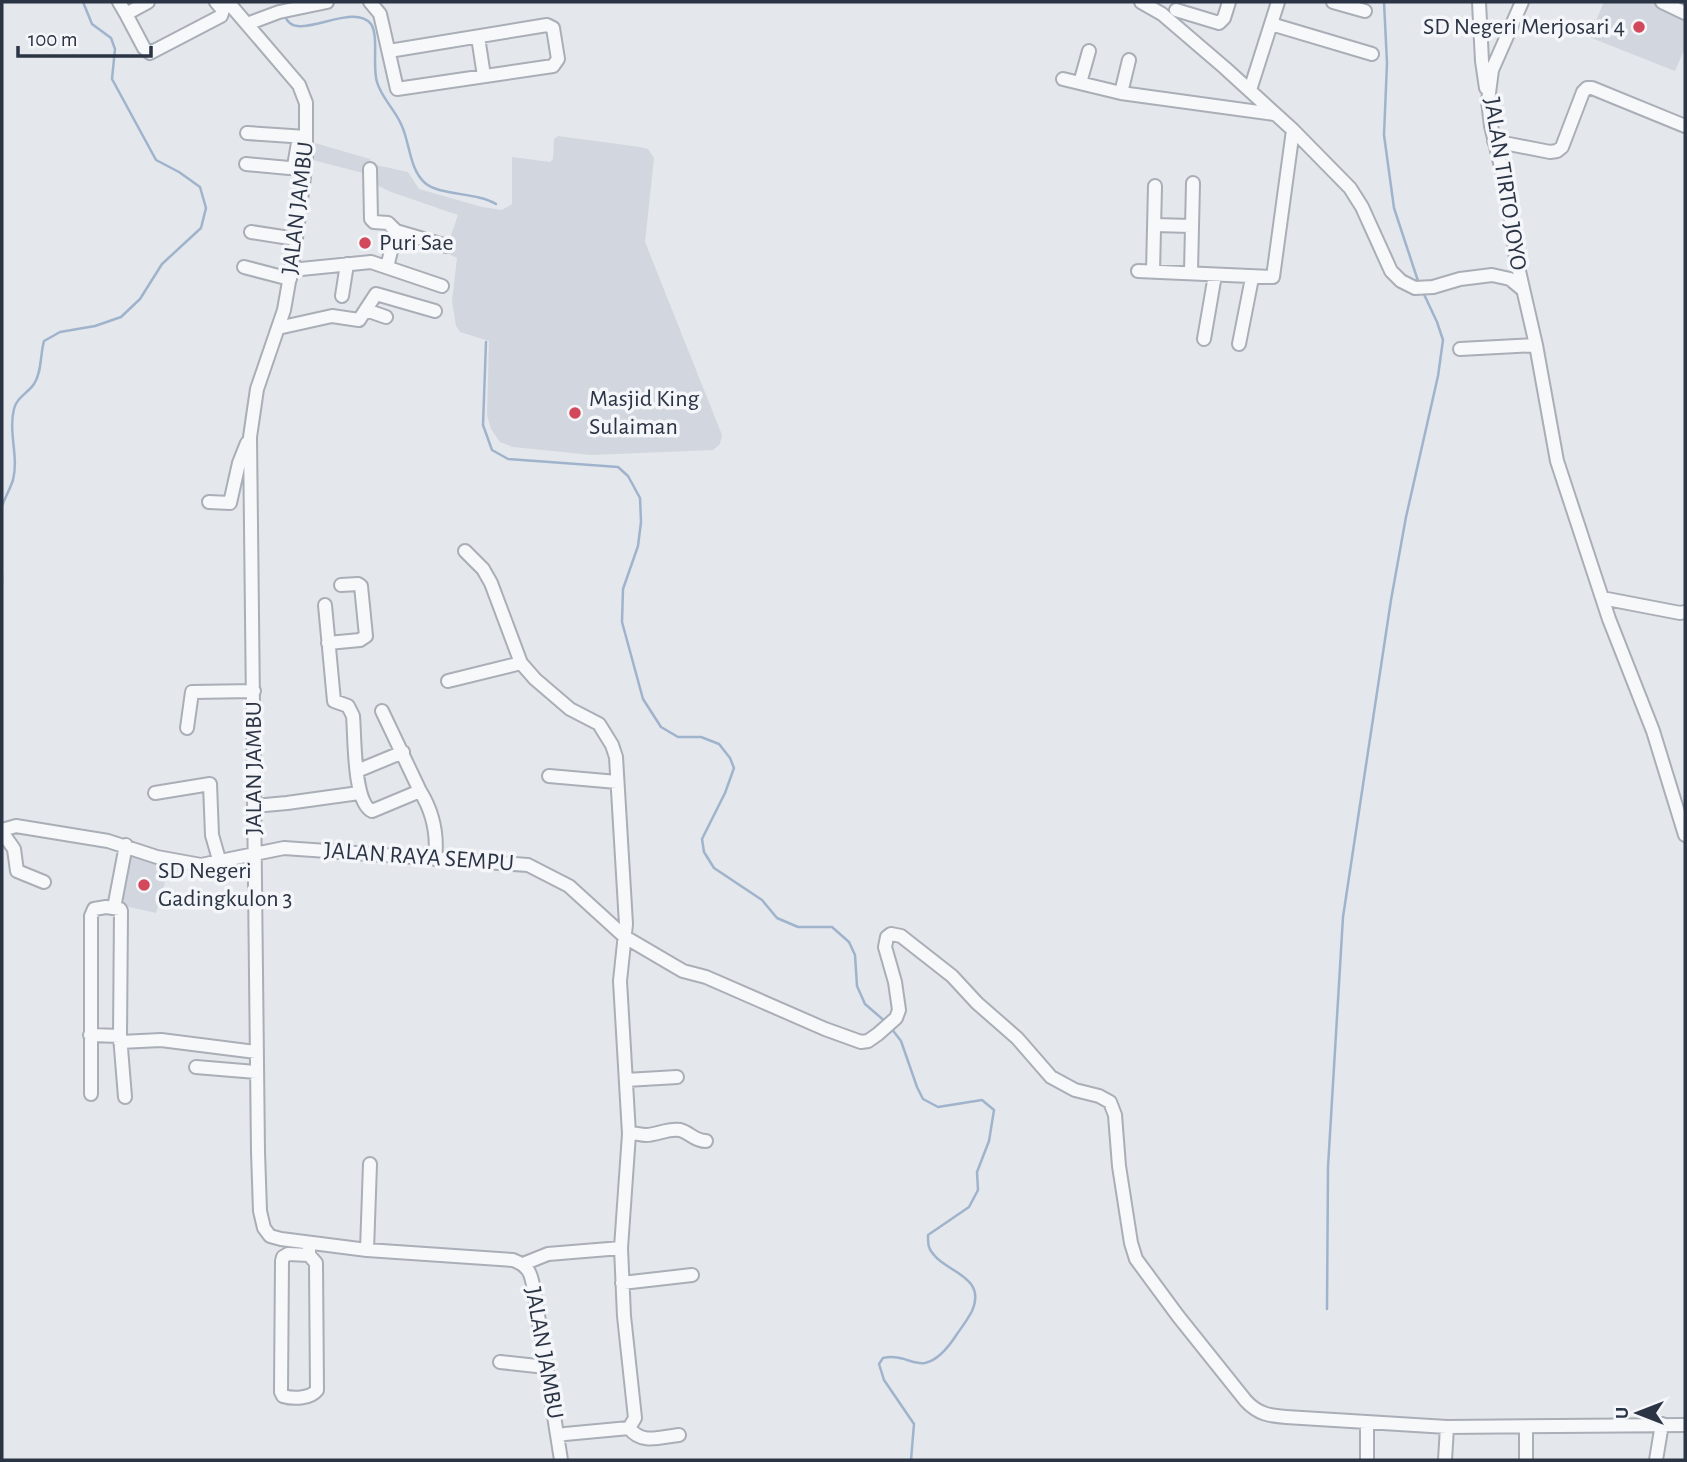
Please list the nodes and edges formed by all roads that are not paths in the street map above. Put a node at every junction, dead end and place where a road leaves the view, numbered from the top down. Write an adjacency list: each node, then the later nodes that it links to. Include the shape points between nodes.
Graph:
1 (119, 2): 18 (street)
2 (148, 2): 18 (street)
3 (216, 2): 18 (street, via 223,10 221,16 153,53 145,50)
4 (228, 2): 20 (street, JALAN JAMBU)
5 (327, 2): 15 (street)
6 (370, 2): 23 (street, via 380,14)
7 (1141, 2): 19 (street)
8 (1229, 2): 14 (street, via 1219,23)
9 (1278, 2): 21 (street)
10 (1334, 2): 16 (street)
11 (1479, 2): 32 (street)
12 (1522, 2): 32 (street, JALAN TIRTO JOYO, via 1492,70)
13 (1662, 2): 17 (street)
14 (1177, 6): 19 (street)
15 (292, 8): 20 (street)
16 (1365, 11)
17 (1685, 13)
18 (126, 14)
19 (1172, 23): 30 (street)
20 (247, 24): 37 (street, JALAN JAMBU, via 304,92)
21 (1271, 24): 25 (street); 30 (street)
22 (478, 37): 23 (street); 27 (street); 27 (street, via 550,25 558,59 553,66)
23 (389, 51): 27 (street, via 397,89)
24 (1088, 51): 29 (street)
25 (1372, 54)
26 (1129, 60): 31 (street)
27 (484, 76)
28 (1063, 79): 29 (street)
29 (1080, 83): 31 (street)
30 (1250, 90): 33 (street)
31 (1121, 93): 33 (street)
32 (1488, 101): 38 (street, JALAN TIRTO JOYO)
33 (1274, 114): 35 (street)
34 (1685, 126): 38 (street, via 1587,88 1562,147 1556,151)
35 (1293, 130): 57 (street, via 1274,275); 59 (street, via 1350,188 1391,271 1401,281 1415,288 1433,287 1487,274 1504,277)
36 (247, 133): 37 (street)
37 (303, 137): 39 (street, via 294,166); 47 (street, JALAN JAMBU)
38 (1494, 141): 59 (street, JALAN TIRTO JOYO)
39 (246, 164)
40 (370, 169): 46 (street, via 371,219 388,223)
41 (1193, 183): 44 (street)
42 (1155, 186): 43 (street)
43 (1155, 225): 44 (street); 53 (street)
44 (1191, 226): 54 (street)
45 (251, 232): 47 (street)
46 (396, 232): 48 (street); 51 (street)
47 (296, 239): 55 (street, JALAN JAMBU)
48 (447, 246)
49 (347, 264): 51 (street, via 371,262); 55 (street); 60 (street)
50 (244, 267): 55 (street)
51 (387, 267): 58 (street)
52 (1138, 271): 53 (street)
53 (1153, 272): 54 (street)
54 (1191, 272): 56 (street)
55 (290, 274): 64 (street, JALAN JAMBU)
56 (1215, 275): 57 (street); 65 (street)
57 (1252, 278): 66 (street)
58 (442, 286)
59 (1522, 289): 67 (street, JALAN TIRTO JOYO)
60 (342, 296)
61 (366, 310): 62 (street, via 376,294); 63 (street); 64 (street, via 359,320 332,316)
62 (435, 311)
63 (386, 317)
64 (278, 328): 69 (street, JALAN JAMBU, via 257,390)
65 (1204, 339)
66 (1239, 344)
67 (1536, 345): 68 (street); 75 (street, JALAN TIRTO JOYO, via 1557,461)
68 (1460, 349)
69 (250, 437): 70 (street); 72 (street, JALAN JAMBU)
70 (233, 493): 71 (street, via 230,503); 72 (street)
71 (209, 502)
72 (250, 512): 81 (street, JALAN JAMBU)
73 (465, 551): 79 (street, via 491,583)
74 (341, 585): 78 (street, via 361,586 366,636)
75 (1602, 598): 77 (street); 93 (street, JALAN TIRTO JOYO, via 1653,731)
76 (325, 605): 78 (street)
77 (1685, 612)
78 (328, 643): 85 (street, via 334,701 348,706 353,716)
79 (521, 663): 80 (street); 87 (street, via 570,709 599,724 616,757)
80 (448, 681)
81 (254, 691): 83 (street, via 192,692); 91 (street, JALAN JAMBU)
82 (382, 711): 84 (street)
83 (187, 728)
84 (403, 752): 85 (street); 88 (street)
85 (357, 771): 90 (street)
86 (549, 776): 87 (street)
87 (617, 782): 100 (street)
88 (420, 791): 90 (street, via 372,811); 96 (street, via 436,831)
89 (155, 793): 97 (street, via 210,784 212,835)
90 (359, 793): 91 (street)
91 (254, 806): 95 (street, JALAN JAMBU)
92 (2, 831): 94 (street, JALAN RAYA SEMPU, via 16,825); 98 (street, via 14,849 17,871)
93 (1685, 835)
94 (126, 845): 97 (street, JALAN RAYA SEMPU, via 180,862); 99 (street)
95 (254, 853): 96 (street, JALAN RAYA SEMPU, via 284,848); 97 (street, JALAN RAYA SEMPU); 103 (street, JALAN JAMBU)
96 (435, 859): 100 (street, JALAN RAYA SEMPU, via 535,867 569,886)
97 (220, 863)
98 (44, 882)
99 (114, 908): 101 (street, via 92,911); 102 (street, via 120,909 122,916)
100 (625, 937): 107 (street, via 620,981); 121 (street, JALAN RAYA SEMPU, via 683,971 706,976 853,1040 869,1041 896,1018 899,1004 885,947 887,937 891,934 910,941 1017,1038 1051,1077 1110,1102 1136,1259 1251,1406 1268,1416)
101 (90, 1035): 102 (street); 108 (street)
102 (120, 1039): 103 (street); 109 (street)
103 (256, 1052): 105 (street, JALAN JAMBU)
104 (196, 1066): 105 (street)
105 (257, 1072): 114 (street, JALAN JAMBU, via 262,1224 270,1236)
106 (677, 1077): 107 (street)
107 (626, 1080): 110 (street)
108 (91, 1094)
109 (124, 1097)
110 (629, 1134): 111 (street, via 678,1130); 113 (street)
111 (706, 1141)
112 (370, 1164): 115 (street)
113 (621, 1248): 116 (street, via 548,1254); 118 (street)
114 (309, 1249): 114 (street, via 316,1263 317,1390 310,1396 287,1397 281,1392 282,1261 283,1256); 115 (street, JALAN JAMBU)
115 (367, 1250): 116 (street, JALAN JAMBU)
116 (523, 1264): 120 (street, JALAN JAMBU, via 531,1273)
117 (692, 1275): 118 (street)
118 (622, 1283): 126 (street, via 635,1418)
119 (500, 1362): 120 (street)
120 (546, 1367): 128 (street, JALAN JAMBU)
121 (1367, 1422): 124 (street); 130 (street)
122 (1662, 1424): 123 (street); 125 (street); 133 (street)
123 (1685, 1425)
124 (1447, 1427): 125 (street); 131 (street)
125 (1526, 1427): 132 (street)
126 (629, 1428): 127 (street, via 644,1439); 128 (street)
127 (679, 1435)
128 (558, 1436): 129 (street, JALAN JAMBU)
129 (561, 1460)
130 (1367, 1460)
131 (1445, 1460)
132 (1526, 1460)
133 (1657, 1460)

